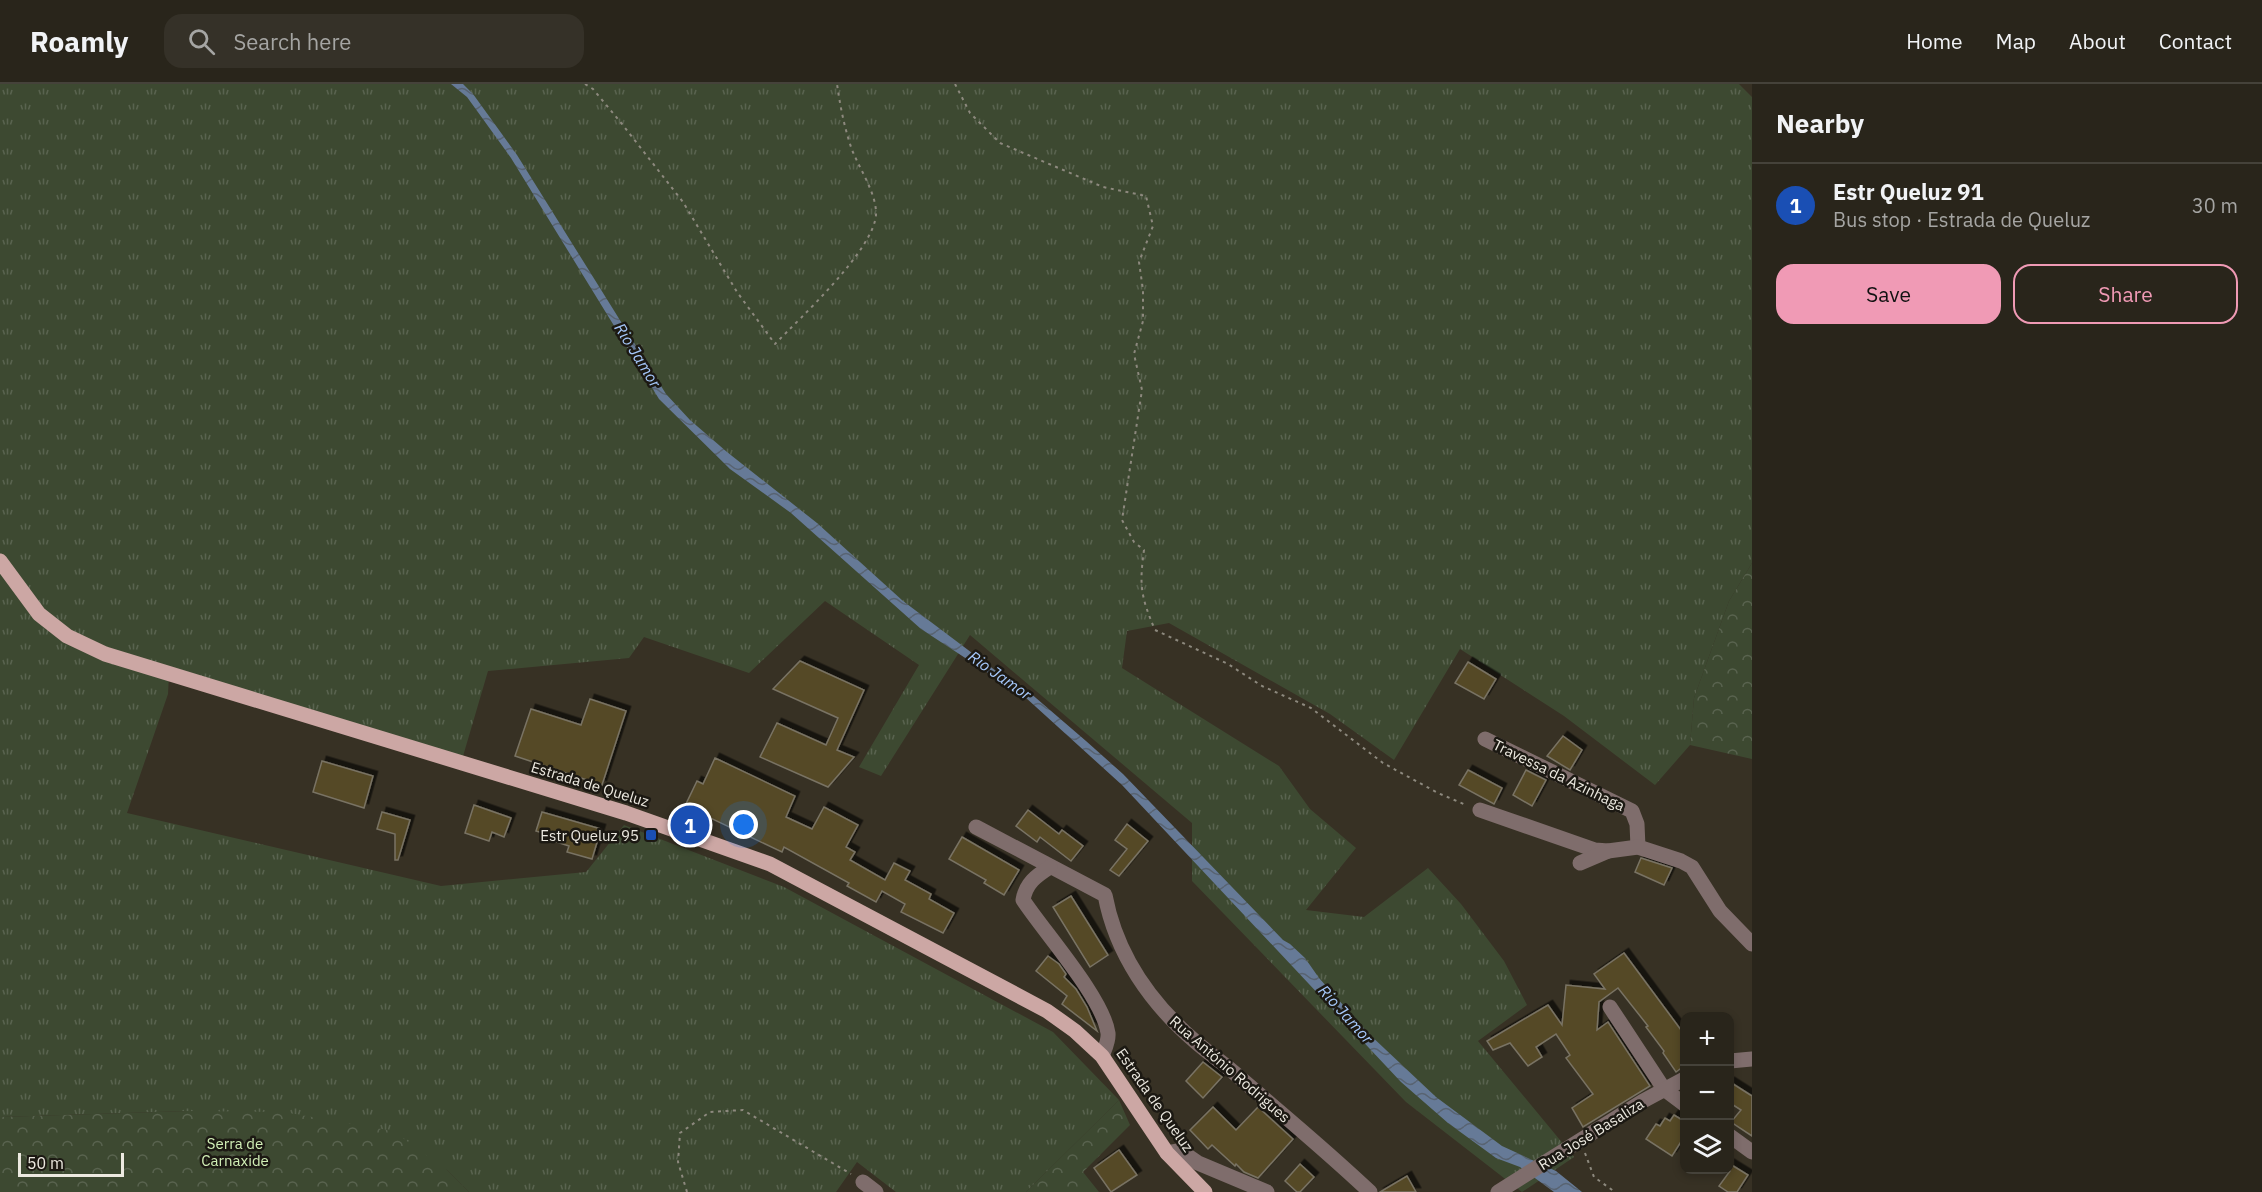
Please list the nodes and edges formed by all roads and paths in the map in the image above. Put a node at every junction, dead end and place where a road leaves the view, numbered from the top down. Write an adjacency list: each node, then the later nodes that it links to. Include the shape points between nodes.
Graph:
1 (585, 84): 2 (path, via 683,202 737,292 775,344 848,266 871,232 876,215 870,188 842,116)
2 (837, 84)
3 (955, 84): 6 (path, via 970,113 1000,143 1075,177 1146,196 1153,226 1139,262 1143,321 1134,354 1142,390 1122,519 1134,542 1144,550 1140,581 1155,630 1311,708 1383,763 1438,793)
4 (0, 561): 14 (main road, Estrada de Queluz, via 39,614 67,636 105,654 626,813 770,864 1047,1011)
5 (1485, 739): 8 (street, Travessa da Azinhaga, via 1632,811)
6 (1480, 810): 9 (street, via 1595,850)
7 (976, 827): 11 (street, Rua António Rodrigues)
8 (1638, 846): 9 (street); 12 (street, via 1692,867 1720,911)
9 (1608, 851): 10 (street)
10 (1580, 863)
11 (1050, 867): 14 (street, via 1025,888 1023,900 1091,994 1108,1033); 29 (street, Rua António Rodrigues, via 1105,895 1120,947 1137,977 1185,1032)
12 (1752, 944)
13 (1610, 1007): 18 (street)
14 (1102, 1056): 23 (main road, Estrada de Queluz)
15 (1752, 1059): 16 (street)
16 (1734, 1061)
17 (1680, 1081): 18 (street, Rua José Basaliza)
18 (1664, 1089): 19 (street); 21 (street, Rua José Basaliza)
19 (1680, 1101)
20 (1734, 1139): 22 (street)
21 (1580, 1141): 30 (street, Rua José Basaliza); 31 (path, via 1594,1177)
22 (1752, 1152)
23 (1167, 1153): 27 (main road, Estrada de Queluz); 28 (street, via 1178,1151)
24 (863, 1182): 25 (path, via 743,1110 710,1112 680,1133 678,1162); 26 (street)
25 (687, 1192)
26 (876, 1192)
27 (1205, 1192)
28 (1267, 1192)
29 (1370, 1192)
30 (1498, 1192)
31 (1615, 1192)

